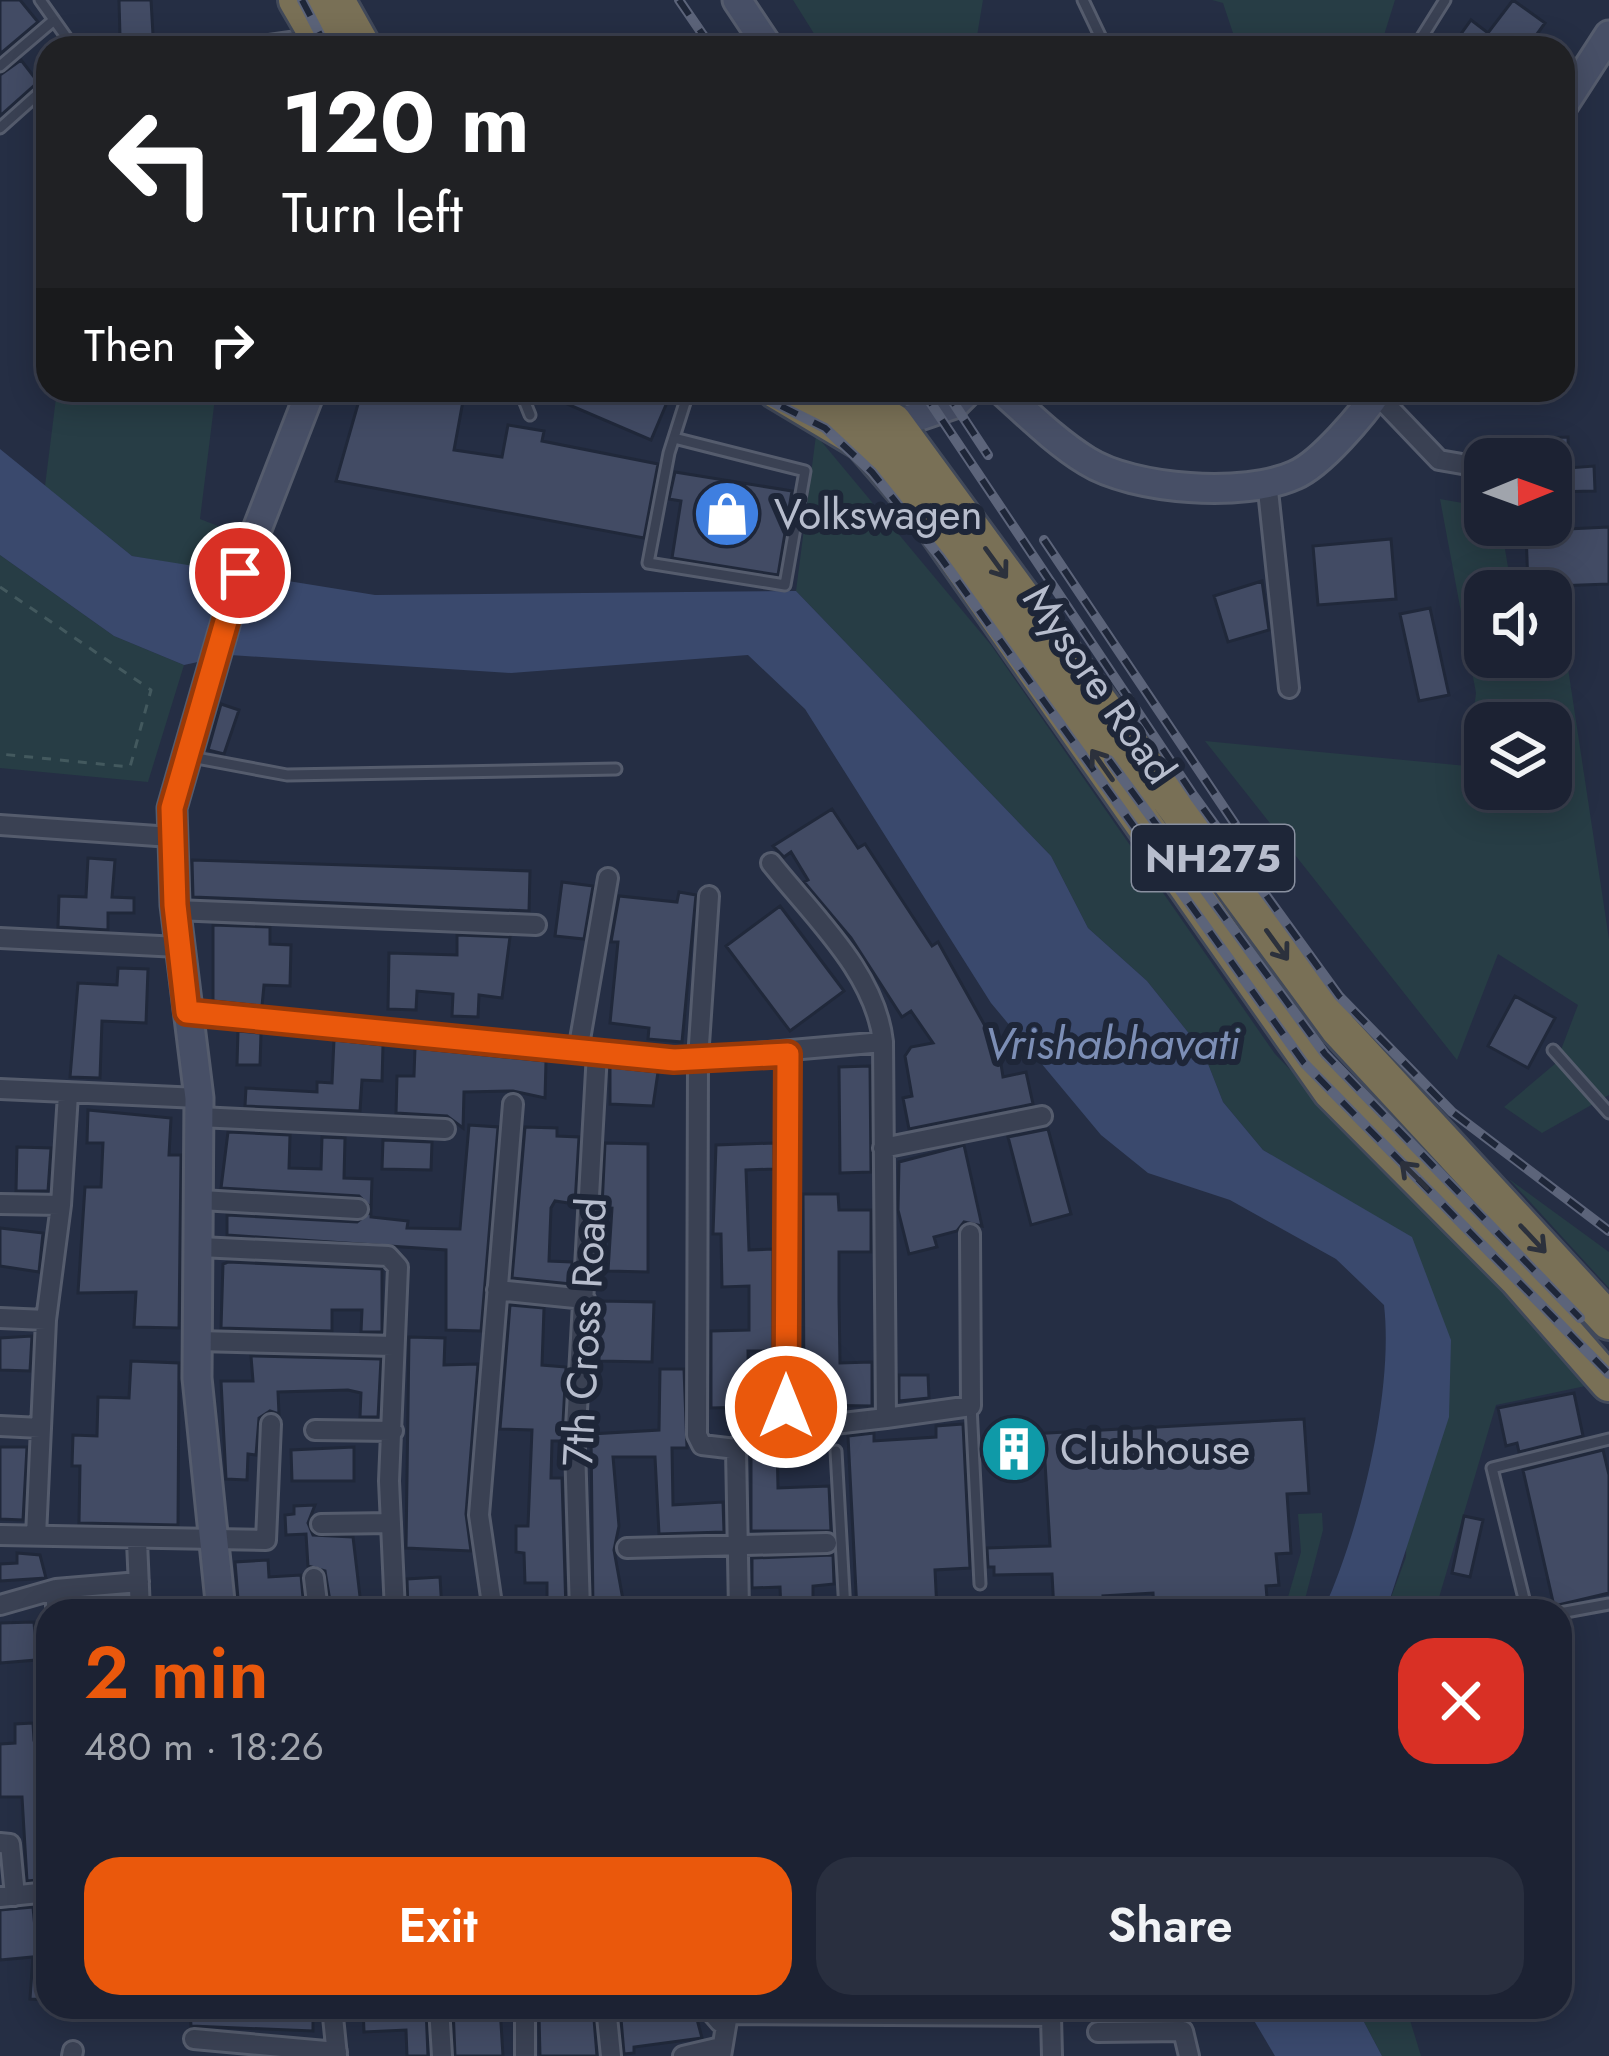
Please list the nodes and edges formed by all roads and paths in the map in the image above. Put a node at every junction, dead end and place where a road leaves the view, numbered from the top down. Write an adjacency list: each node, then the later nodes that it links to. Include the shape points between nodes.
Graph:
1 (40, 0): 7 (lane)
2 (297, 0): 9 (highway)
3 (336, 0): 10 (highway)
4 (737, 0): 11 (street)
5 (1083, 0): 12 (lane)
6 (1445, 0): 13 (lane)
7 (54, 20): 8 (lane); 15 (lane)
8 (65, 36)
9 (318, 36)
10 (356, 36)
11 (761, 36)
12 (1100, 36)
13 (1422, 36)
14 (1608, 40): 16 (street)
15 (0, 65)
16 (1575, 88)
17 (36, 96): 18 (lane)
18 (0, 128)
19 (306, 402): 36 (street, via 240,573)
20 (522, 402): 28 (lane)
21 (685, 402): 30 (lane)
22 (799, 402): 29 (highway, Mysore Road / NH275)
23 (846, 402): 29 (highway, Mysore Road / NH275)
24 (957, 402): 29 (street)
25 (1015, 402): 32 (street, via 1089,464 1144,481 1227,490)
26 (1371, 402): 32 (street, via 1297,475)
27 (1386, 402): 31 (street, via 1438,460)
28 (530, 415)
29 (878, 432): 71 (highway, Mysore Road / NH275, one-way to 71, via 1339,1029); 74 (highway, Mysore Road / NH275, one-way to 29, via 1331,1091 928,517)
30 (674, 438): 30 (lane, via 648,563 785,585 805,471)
31 (1464, 464)
32 (1267, 481): 34 (street)
33 (0, 587): 35 (path, via 152,690 130,767)
34 (1289, 688)
35 (0, 754)
36 (185, 755): 37 (lane, via 287,775); 39 (street)
37 (616, 769)
38 (0, 825): 39 (street)
39 (172, 837): 43 (street)
40 (771, 863): 48 (street, via 861,979)
41 (608, 878): 50 (street, 7th Cross Road)
42 (709, 896): 52 (street)
43 (176, 910): 44 (street); 46 (street)
44 (536, 925)
45 (0, 938): 46 (street)
46 (179, 947): 47 (street)
47 (187, 1012): 50 (street); 56 (street)
48 (883, 1042): 51 (street); 60 (street)
49 (1553, 1049): 57 (lane)
50 (588, 1052): 52 (street); 68 (street, 7th Cross Road)
51 (788, 1054): 52 (street); 76 (street)
52 (698, 1059): 84 (street, via 697,1435 702,1445)
53 (0, 1088): 54 (street)
54 (68, 1094): 56 (street); 63 (street)
55 (513, 1104): 67 (street)
56 (199, 1107): 59 (street); 61 (street)
57 (1609, 1113)
58 (1042, 1116): 60 (street)
59 (445, 1129)
60 (883, 1148): 77 (street)
61 (200, 1200): 64 (street); 66 (street)
62 (0, 1204): 63 (street)
63 (61, 1205): 70 (street)
64 (358, 1209)
65 (970, 1234): 75 (street)
66 (200, 1247): 72 (street); 73 (street, via 388,1256 398,1272)
67 (497, 1290): 68 (street); 104 (street, via 479,1515)
68 (585, 1298): 105 (street, 7th Cross Road)
69 (0, 1318): 70 (street)
70 (46, 1320): 80 (street)
71 (1609, 1321)
72 (198, 1341): 73 (street); 91 (street)
73 (394, 1346): 82 (street)
74 (1609, 1382)
75 (971, 1406): 77 (street); 97 (lane)
76 (786, 1407)
77 (886, 1418): 84 (street, via 748,1434)
78 (271, 1424): 91 (street, via 268,1538)
79 (0, 1426): 80 (street)
80 (41, 1428): 89 (street)
81 (315, 1430): 82 (street)
82 (392, 1431): 86 (street)
83 (1609, 1439): 108 (lane, via 1492,1468)
84 (736, 1448): 93 (street)
85 (836, 1450): 107 (lane)
86 (391, 1523): 87 (street); 103 (street)
87 (321, 1524)
88 (0, 1535): 89 (street)
89 (36, 1536): 90 (street)
90 (137, 1541): 91 (street); 96 (street)
91 (210, 1543): 101 (street)
92 (827, 1543): 93 (street)
93 (736, 1545): 94 (street); 106 (street)
94 (627, 1548)
95 (314, 1578): 102 (street)
96 (139, 1582): 98 (street); 100 (street)
97 (980, 1585)
98 (56, 1589): 99 (street); 110 (street)
99 (56, 1599)
100 (140, 1599)
101 (219, 1599)
102 (317, 1599)
103 (394, 1599)
104 (491, 1599)
105 (580, 1599)
106 (739, 1599)
107 (844, 1599)
108 (1524, 1599)
109 (1609, 1604): 111 (lane)
110 (0, 1605)
111 (1572, 1611)
112 (0, 1843): 113 (street, via 10,1844)
113 (8, 1896)
114 (333, 2019): 123 (street)
115 (440, 2019): 124 (street)
116 (525, 2019): 125 (street)
117 (607, 2019): 126 (street)
118 (727, 2019): 122 (street)
119 (1055, 2019): 128 (street)
120 (1098, 2032): 129 (street, via 1183,2031)
121 (194, 2038): 123 (street)
122 (721, 2052): 127 (street)
123 (337, 2054)
124 (442, 2056)
125 (525, 2056)
126 (611, 2056)
127 (683, 2056)
128 (1052, 2056)
129 (1189, 2056)

